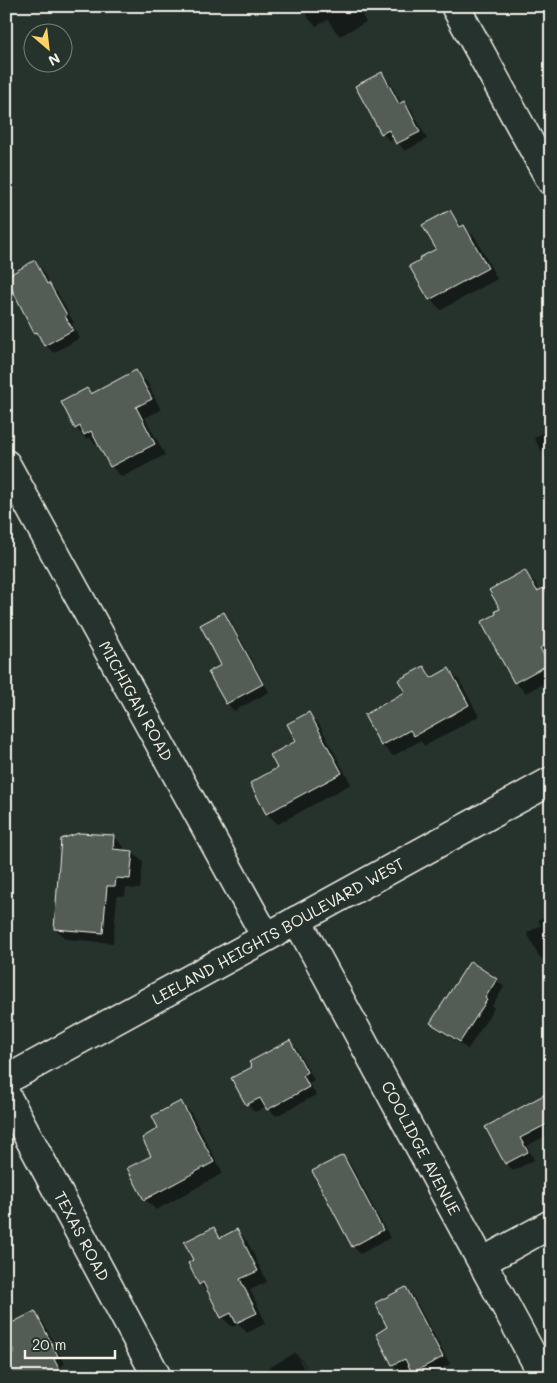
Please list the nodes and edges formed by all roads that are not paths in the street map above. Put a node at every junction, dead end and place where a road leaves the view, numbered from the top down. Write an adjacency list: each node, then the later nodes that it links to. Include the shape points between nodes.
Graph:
1 (455, 6): 2 (street)
2 (551, 181)
3 (6, 464): 6 (street, MICHIGAN ROAD)
4 (551, 781): 5 (street, LEELAND HEIGHTS BOULEVARD WEST)
5 (298, 920): 6 (street, LEELAND HEIGHTS BOULEVARD WEST); 10 (street, COOLIDGE AVENUE)
6 (266, 937): 7 (street, LEELAND HEIGHTS BOULEVARD WEST)
7 (6, 1080)
8 (6, 1095): 11 (street, TEXAS ROAD)
9 (551, 1224): 10 (street)
10 (482, 1262): 12 (street, COOLIDGE AVENUE)
11 (157, 1377)
12 (544, 1377)

